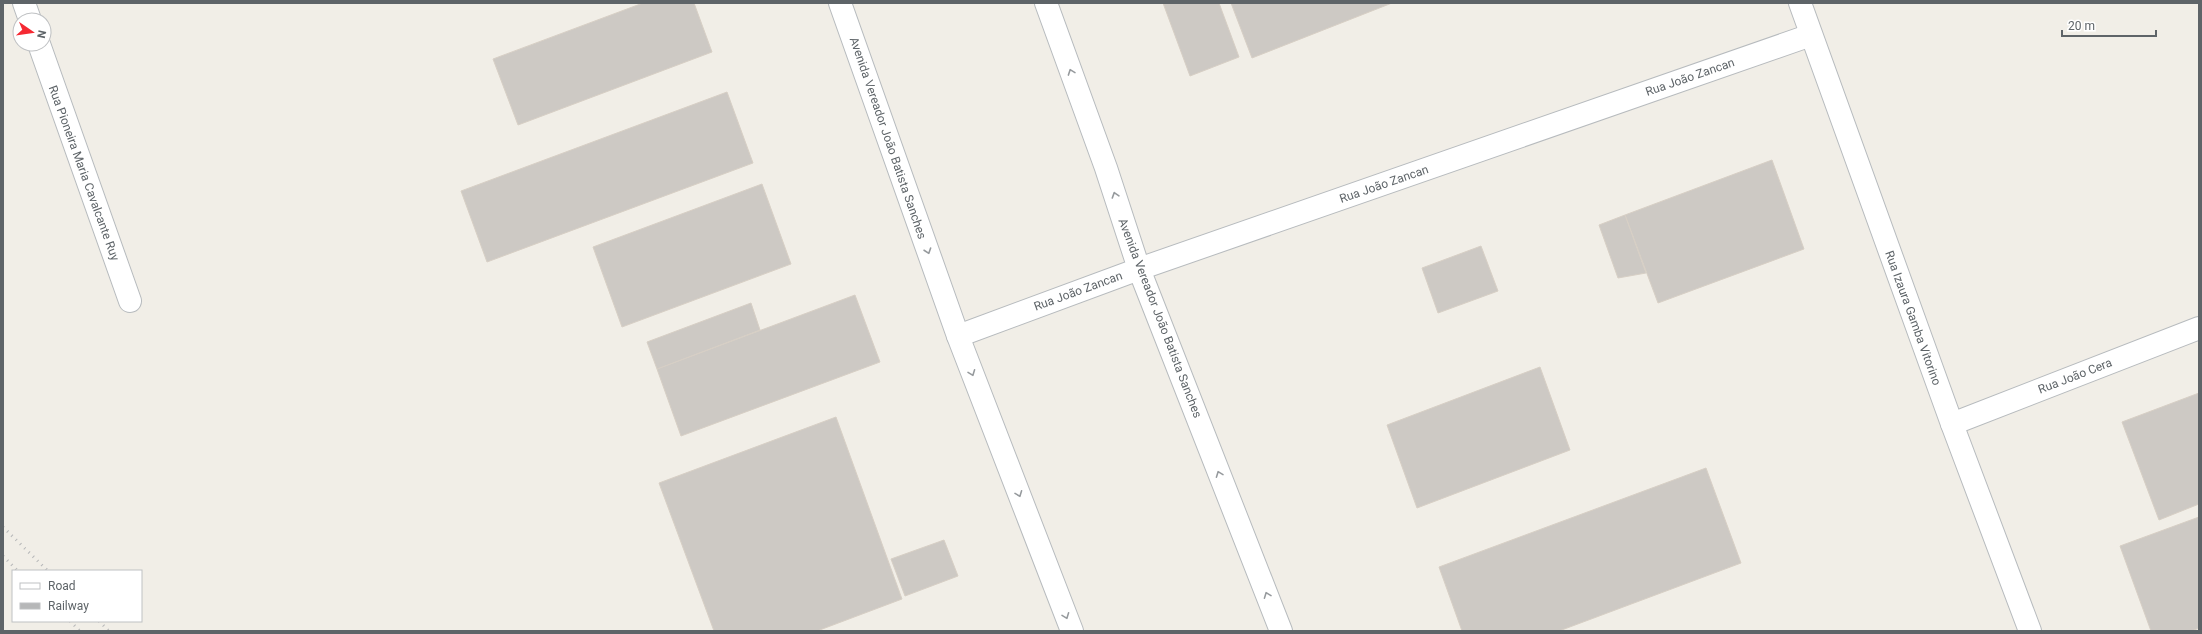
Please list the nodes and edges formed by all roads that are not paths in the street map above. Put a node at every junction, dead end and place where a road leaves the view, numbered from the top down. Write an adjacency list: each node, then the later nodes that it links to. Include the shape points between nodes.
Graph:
1 (840, 3): 9 (street, Avenida Vereador João Batista Sanches, one-way to 9)
2 (1046, 3): 6 (street, Avenida Vereador João Batista Sanches, one-way to 2, via 1106,168)
3 (1800, 3): 4 (street, Rua Izaura Gamba Vitorino)
4 (1811, 34): 6 (street, Rua João Zancan); 10 (street, Rua Izaura Gamba Vitorino)
5 (41, 52): 7 (street, Rua Pioneira Maria Cavalcante Ruy)
6 (1139, 269): 9 (street, Rua João Zancan); 12 (street, Avenida Vereador João Batista Sanches, one-way to 6)
7 (130, 301)
8 (2199, 328): 10 (street, Rua João Cera)
9 (958, 336): 11 (street, Avenida Vereador João Batista Sanches, one-way to 11)
10 (1952, 424): 13 (street, Rua Izaura Gamba Vitorino)
11 (1072, 631)
12 (1281, 631)
13 (2030, 631)

